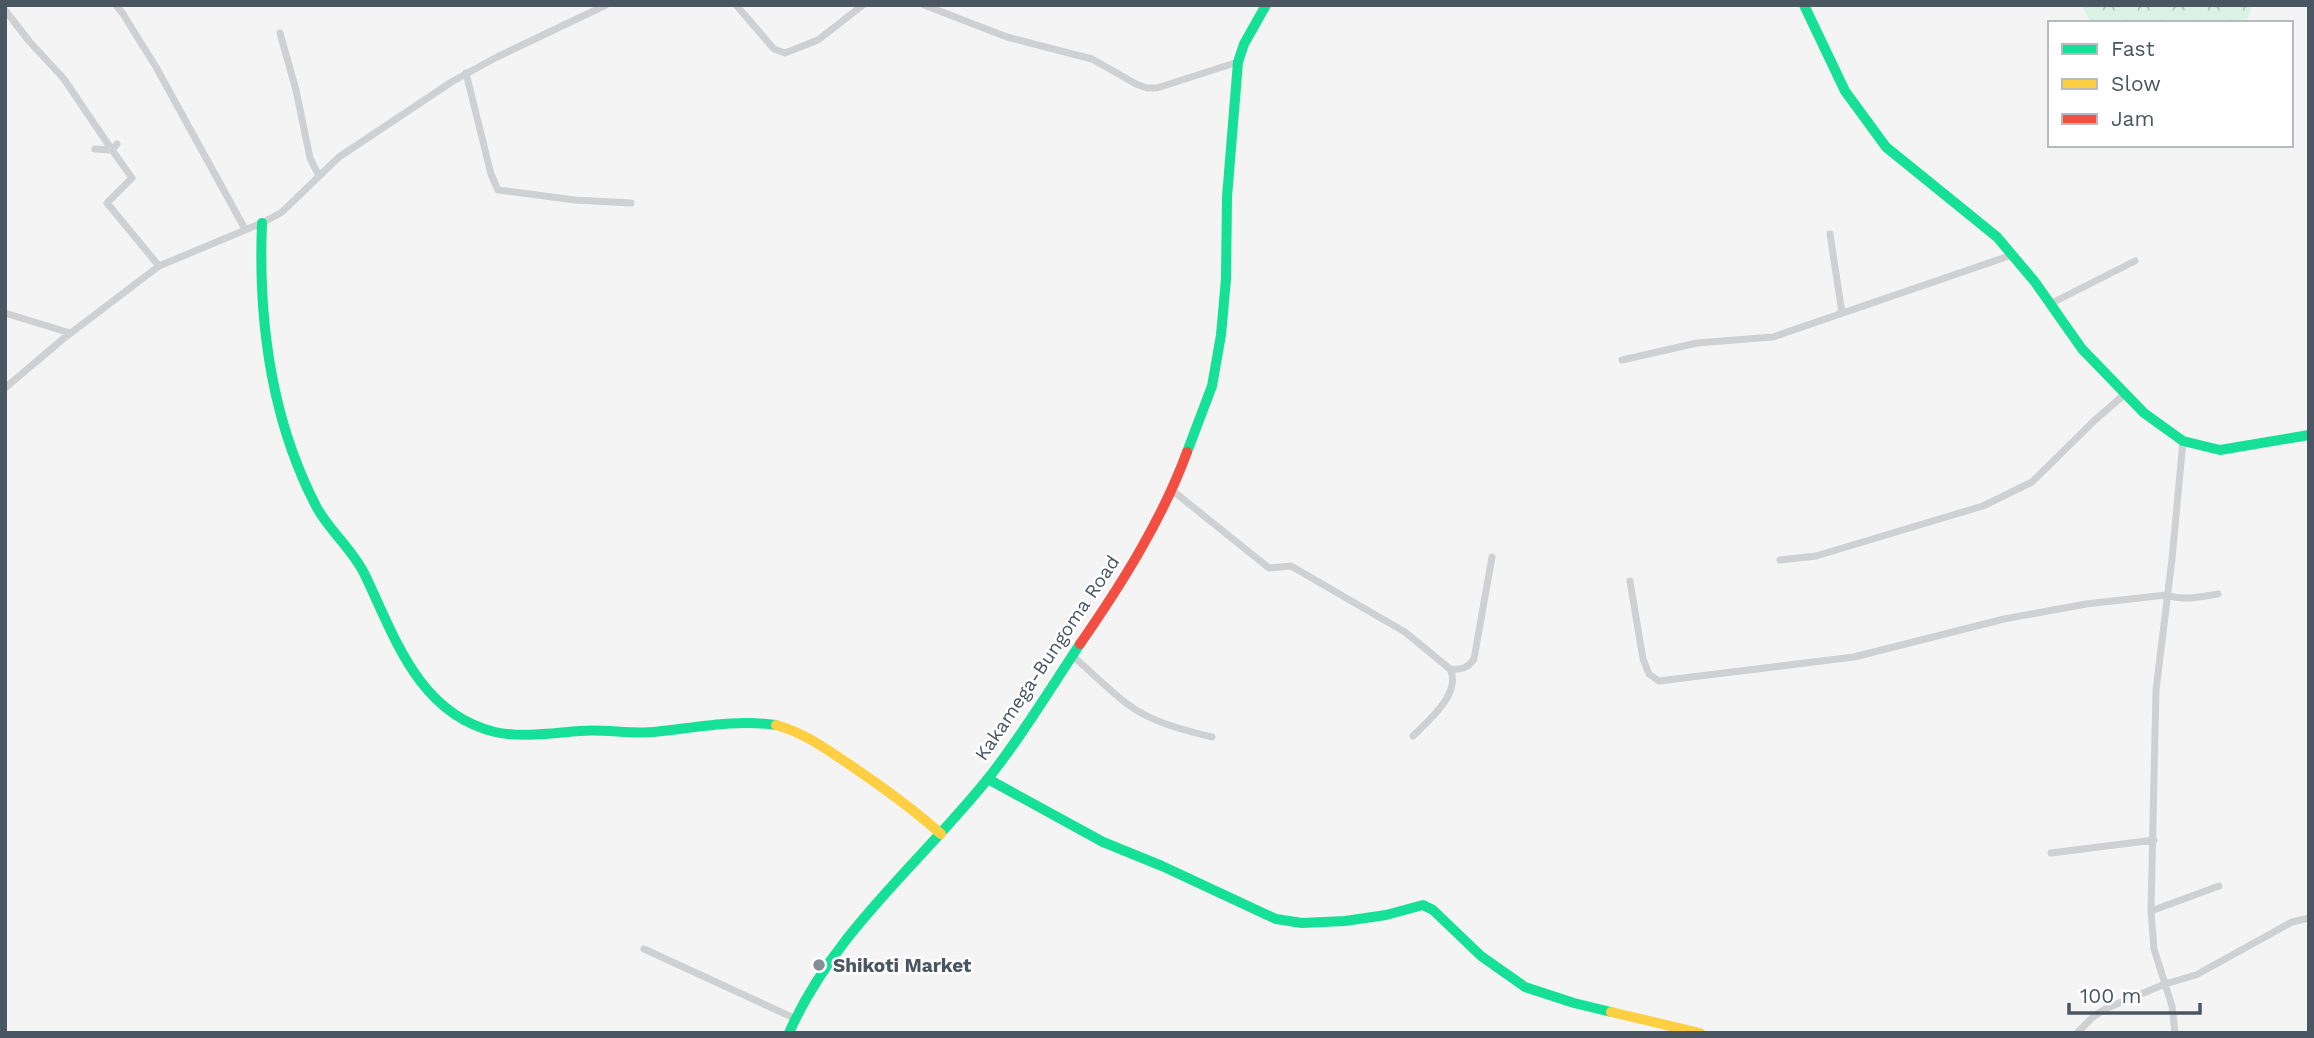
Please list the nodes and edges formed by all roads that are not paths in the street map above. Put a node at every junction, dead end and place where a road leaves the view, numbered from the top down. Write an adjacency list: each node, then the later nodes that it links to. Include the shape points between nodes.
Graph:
1 (116, 5): 17 (street, via 156,67)
2 (606, 5): 11 (street)
3 (736, 5): 4 (street, via 774,49 785,53 818,40)
4 (863, 5)
5 (924, 5): 10 (street, via 1007,37 1092,59 1147,88)
6 (1266, 5): 10 (street, Kakamega-Bungoma Road)
7 (1804, 5): 19 (street, via 1845,91 1886,147 1997,237)
8 (5, 10): 12 (street)
9 (280, 33): 14 (street, via 310,158)
10 (1238, 62): 31 (street, Kakamega-Bungoma Road, via 1221,334 1212,386)
11 (466, 73): 14 (street); 15 (street, via 498,190)
12 (114, 147): 13 (street); 21 (street, via 132,178 107,203)
13 (95, 149)
14 (319, 176): 16 (street, via 295,203)
15 (631, 203)
16 (262, 223): 17 (street); 42 (street, via 264,320 286,431 319,512 355,558 398,650 424,689 460,718 494,732 650,732 731,723 779,726 822,746 910,806)
17 (245, 229): 21 (street)
18 (1830, 234): 24 (street)
19 (2012, 255): 22 (street); 24 (street)
20 (2135, 261): 22 (street)
21 (159, 266): 25 (street)
22 (2050, 304): 28 (street, via 2082,349)
23 (5, 313): 25 (street)
24 (1842, 313): 26 (street, via 1773,337 1697,343)
25 (70, 334): 27 (street)
26 (1622, 360)
27 (5, 388)
28 (2125, 394): 30 (street); 33 (street, via 2032,482 1983,506 1816,556)
29 (2309, 435): 30 (street, via 2220,450)
30 (2183, 441): 36 (street)
31 (1173, 491): 37 (street, Kakamega-Bungoma Road); 38 (street, via 1269,568 1291,566 1405,632)
32 (1492, 557): 38 (street, via 1474,659 1469,666)
33 (1780, 560)
34 (1630, 581): 36 (street, via 1643,659 1649,674 1659,681 1854,657 2004,619)
35 (2218, 594): 36 (street)
36 (2166, 596): 43 (street, via 2156,690)
37 (1073, 656): 40 (street, via 1144,714); 41 (street, Kakamega-Bungoma Road)
38 (1450, 669): 39 (street, via 1452,684 1445,701)
39 (1413, 736)
40 (1212, 737)
41 (988, 779): 42 (street, Kakamega-Bungoma Road); 52 (street, via 1103,842 1276,919 1311,923 1385,915 1423,905 1525,988)
42 (941, 834): 50 (street, Kakamega-Bungoma Road, via 840,947)
43 (2154, 840): 44 (street); 46 (street)
44 (2051, 853)
45 (2219, 886): 46 (street)
46 (2151, 911): 49 (street, via 2154,949)
47 (2309, 918): 49 (street, via 2283,926 2196,975)
48 (644, 949): 50 (street)
49 (2165, 984): 53 (street, via 2105,1009); 54 (street)
50 (794, 1018): 51 (street, Kakamega-Bungoma Road)
51 (789, 1033)
52 (1699, 1033)
53 (2077, 1033)
54 (2175, 1033)

